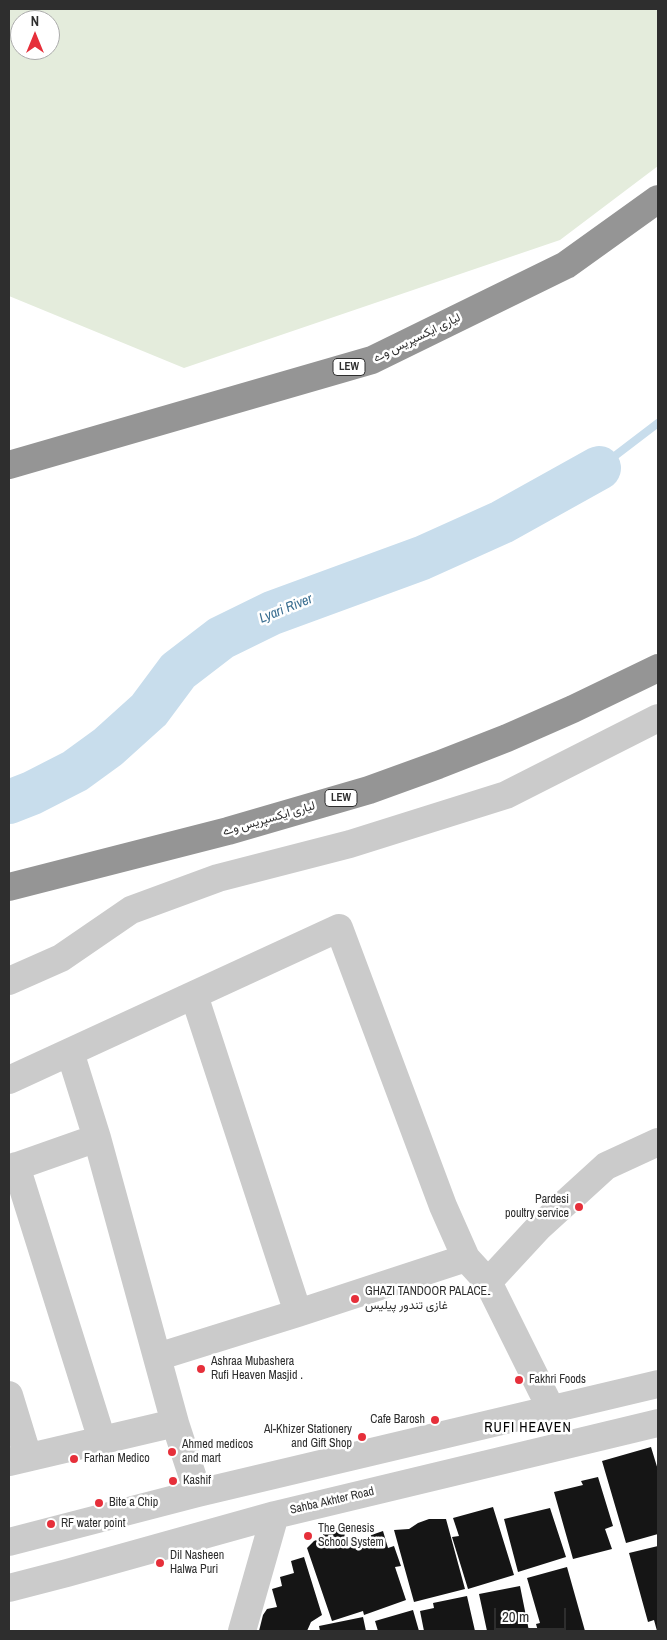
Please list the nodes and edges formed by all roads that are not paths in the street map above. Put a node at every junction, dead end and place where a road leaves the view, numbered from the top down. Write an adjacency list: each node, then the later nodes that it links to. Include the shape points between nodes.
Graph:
1 (658, 199): 2 (highway, لیاری ایکسپریس وے / LEW, via 566,265 372,360)
2 (9, 465)
3 (658, 668): 5 (highway, لیاری ایکسپریس وے / LEW, via 507,738 369,790 228,831)
4 (658, 718): 6 (street, via 506,795 350,844 218,878 132,910 61,958)
5 (9, 887)
6 (9, 982)
7 (194, 995): 8 (street); 13 (street, via 339,928 443,1206); 15 (street)
8 (70, 1052): 9 (street); 10 (street)
9 (9, 1080)
10 (97, 1138): 12 (street); 16 (street)
11 (658, 1142): 14 (street, via 606,1166 538,1228)
12 (12, 1167): 22 (street)
13 (466, 1258): 14 (street); 15 (street)
14 (488, 1282): 19 (street)
15 (298, 1313): 16 (street)
16 (157, 1357): 20 (street)
17 (658, 1384): 19 (street)
18 (9, 1395): 23 (street)
19 (551, 1409): 24 (street)
20 (174, 1423): 22 (street); 24 (street)
21 (658, 1423): 25 (street, Sahba Akhter Road)
22 (102, 1440): 23 (street)
23 (18, 1460)
24 (198, 1493): 26 (street)
25 (275, 1515): 27 (street, Sahba Akhter Road); 28 (street)
26 (9, 1542)
27 (9, 1588)
28 (242, 1631)

